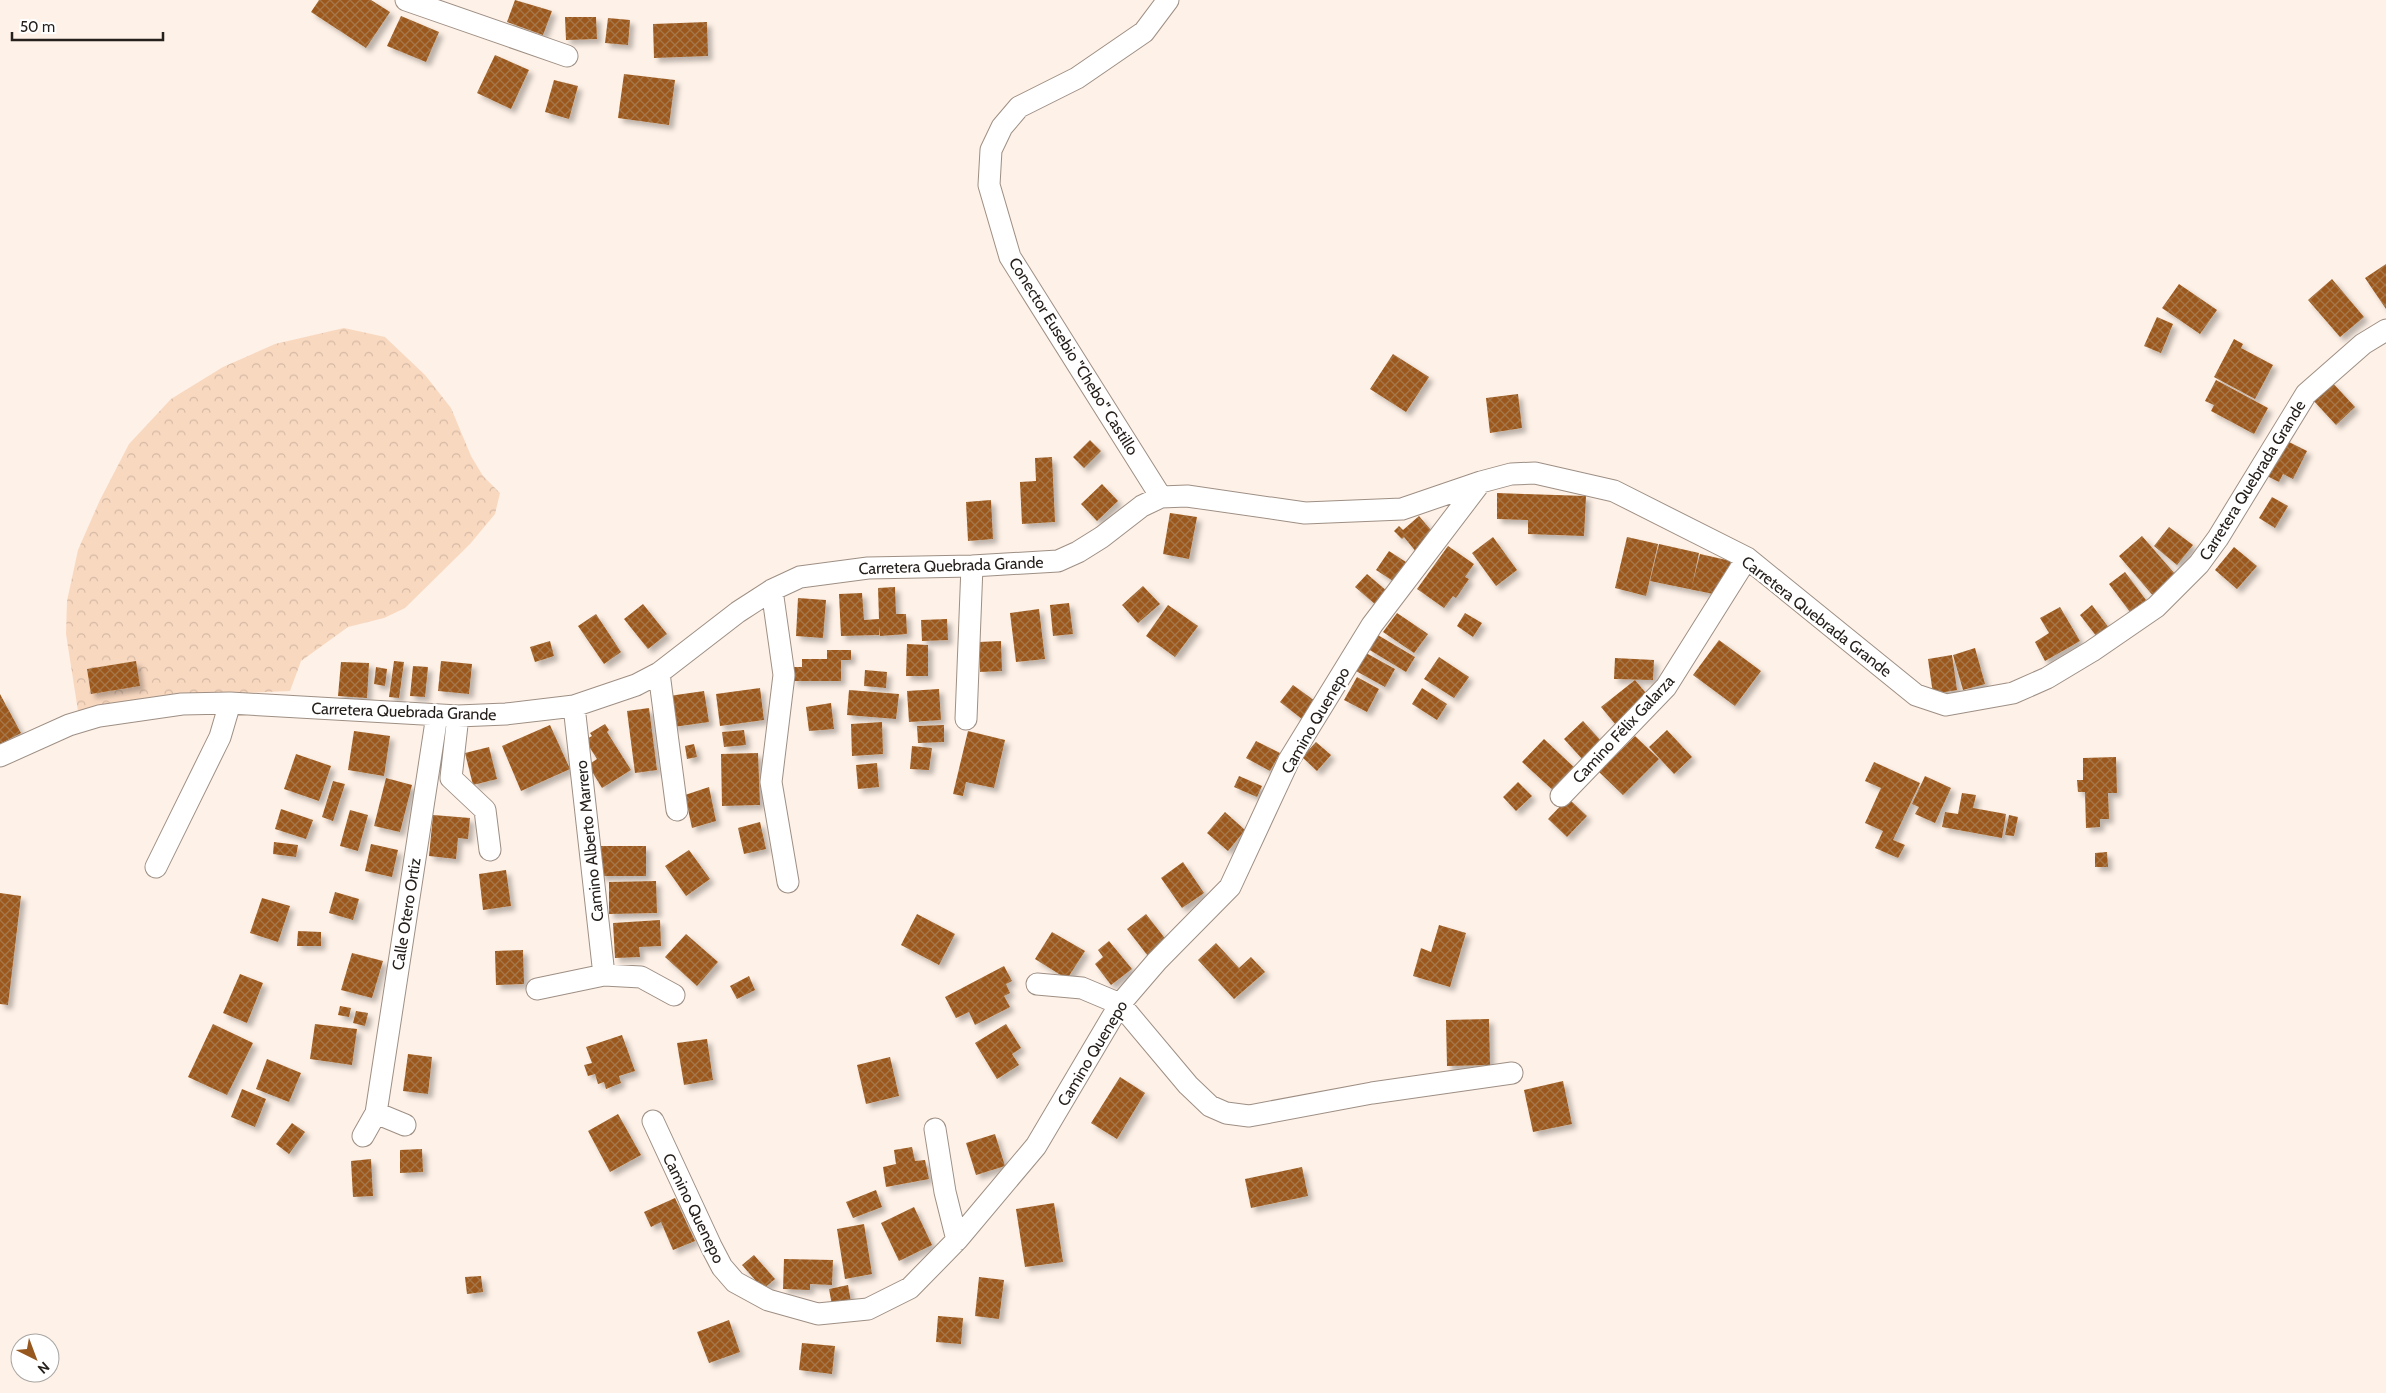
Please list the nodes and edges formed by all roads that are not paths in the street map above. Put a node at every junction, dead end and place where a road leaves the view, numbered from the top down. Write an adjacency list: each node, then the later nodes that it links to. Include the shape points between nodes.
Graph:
1 (406, 0): 3 (street)
2 (1168, 0): 6 (street, Conector Eusebio "Chebo" Castillo, via 1144,32 1077,78 1019,107 1002,127 992,150 988,185 1010,257)
3 (567, 56)
4 (2386, 330): 7 (street, Carretera Quebrada Grande, via 2363,344 2306,394 2218,538 2176,589 2092,651 2047,678 2014,692 1946,705 1916,695)
5 (1481, 482): 6 (street, Carretera Quebrada Grande, via 1402,509 1305,513 1187,496); 7 (street, Carretera Quebrada Grande, via 1512,474 1535,473 1614,491); 25 (street, Camino Quenepo, via 1372,625 1289,760 1230,886)
6 (1161, 497): 8 (street, Carretera Quebrada Grande, via 1142,506 1094,542 1058,560)
7 (1747, 558): 16 (street, Camino Félix Galarza, via 1666,687)
8 (972, 566): 9 (street, Carretera Quebrada Grande, via 837,571 800,577); 14 (street)
9 (772, 590): 10 (street, Carretera Quebrada Grande); 20 (street, via 784,675 771,782)
10 (659, 673): 12 (street, Carretera Quebrada Grande, via 636,685); 17 (street)
11 (230, 703): 13 (street, Carretera Quebrada Grande); 15 (street, Carretera Quebrada Grande, via 182,704 99,716 69,725); 19 (street, via 220,737)
12 (574, 706): 13 (street, Carretera Quebrada Grande, via 506,714); 21 (street, Camino Alberto Marrero)
13 (447, 715): 18 (street, via 450,778 485,810); 27 (street, Calle Otero Ortiz)
14 (966, 719)
15 (0, 756)
16 (1561, 796)
17 (677, 810)
18 (490, 850)
19 (156, 868)
20 (788, 882)
21 (604, 975): 23 (street); 24 (street, via 641,977)
22 (1037, 984): 25 (street, via 1082,988)
23 (536, 989)
24 (674, 995)
25 (1120, 1004): 26 (street, via 1188,1085 1210,1106 1226,1113 1248,1116 1372,1093); 32 (street, Camino Quenepo, via 1036,1146)
26 (1512, 1073)
27 (376, 1113): 29 (street); 31 (street)
28 (653, 1121): 32 (street, Camino Quenepo, via 722,1267 736,1282 768,1300 818,1314 868,1309 910,1288)
29 (405, 1125)
30 (935, 1129): 32 (street)
31 (363, 1136)
32 (957, 1240)

